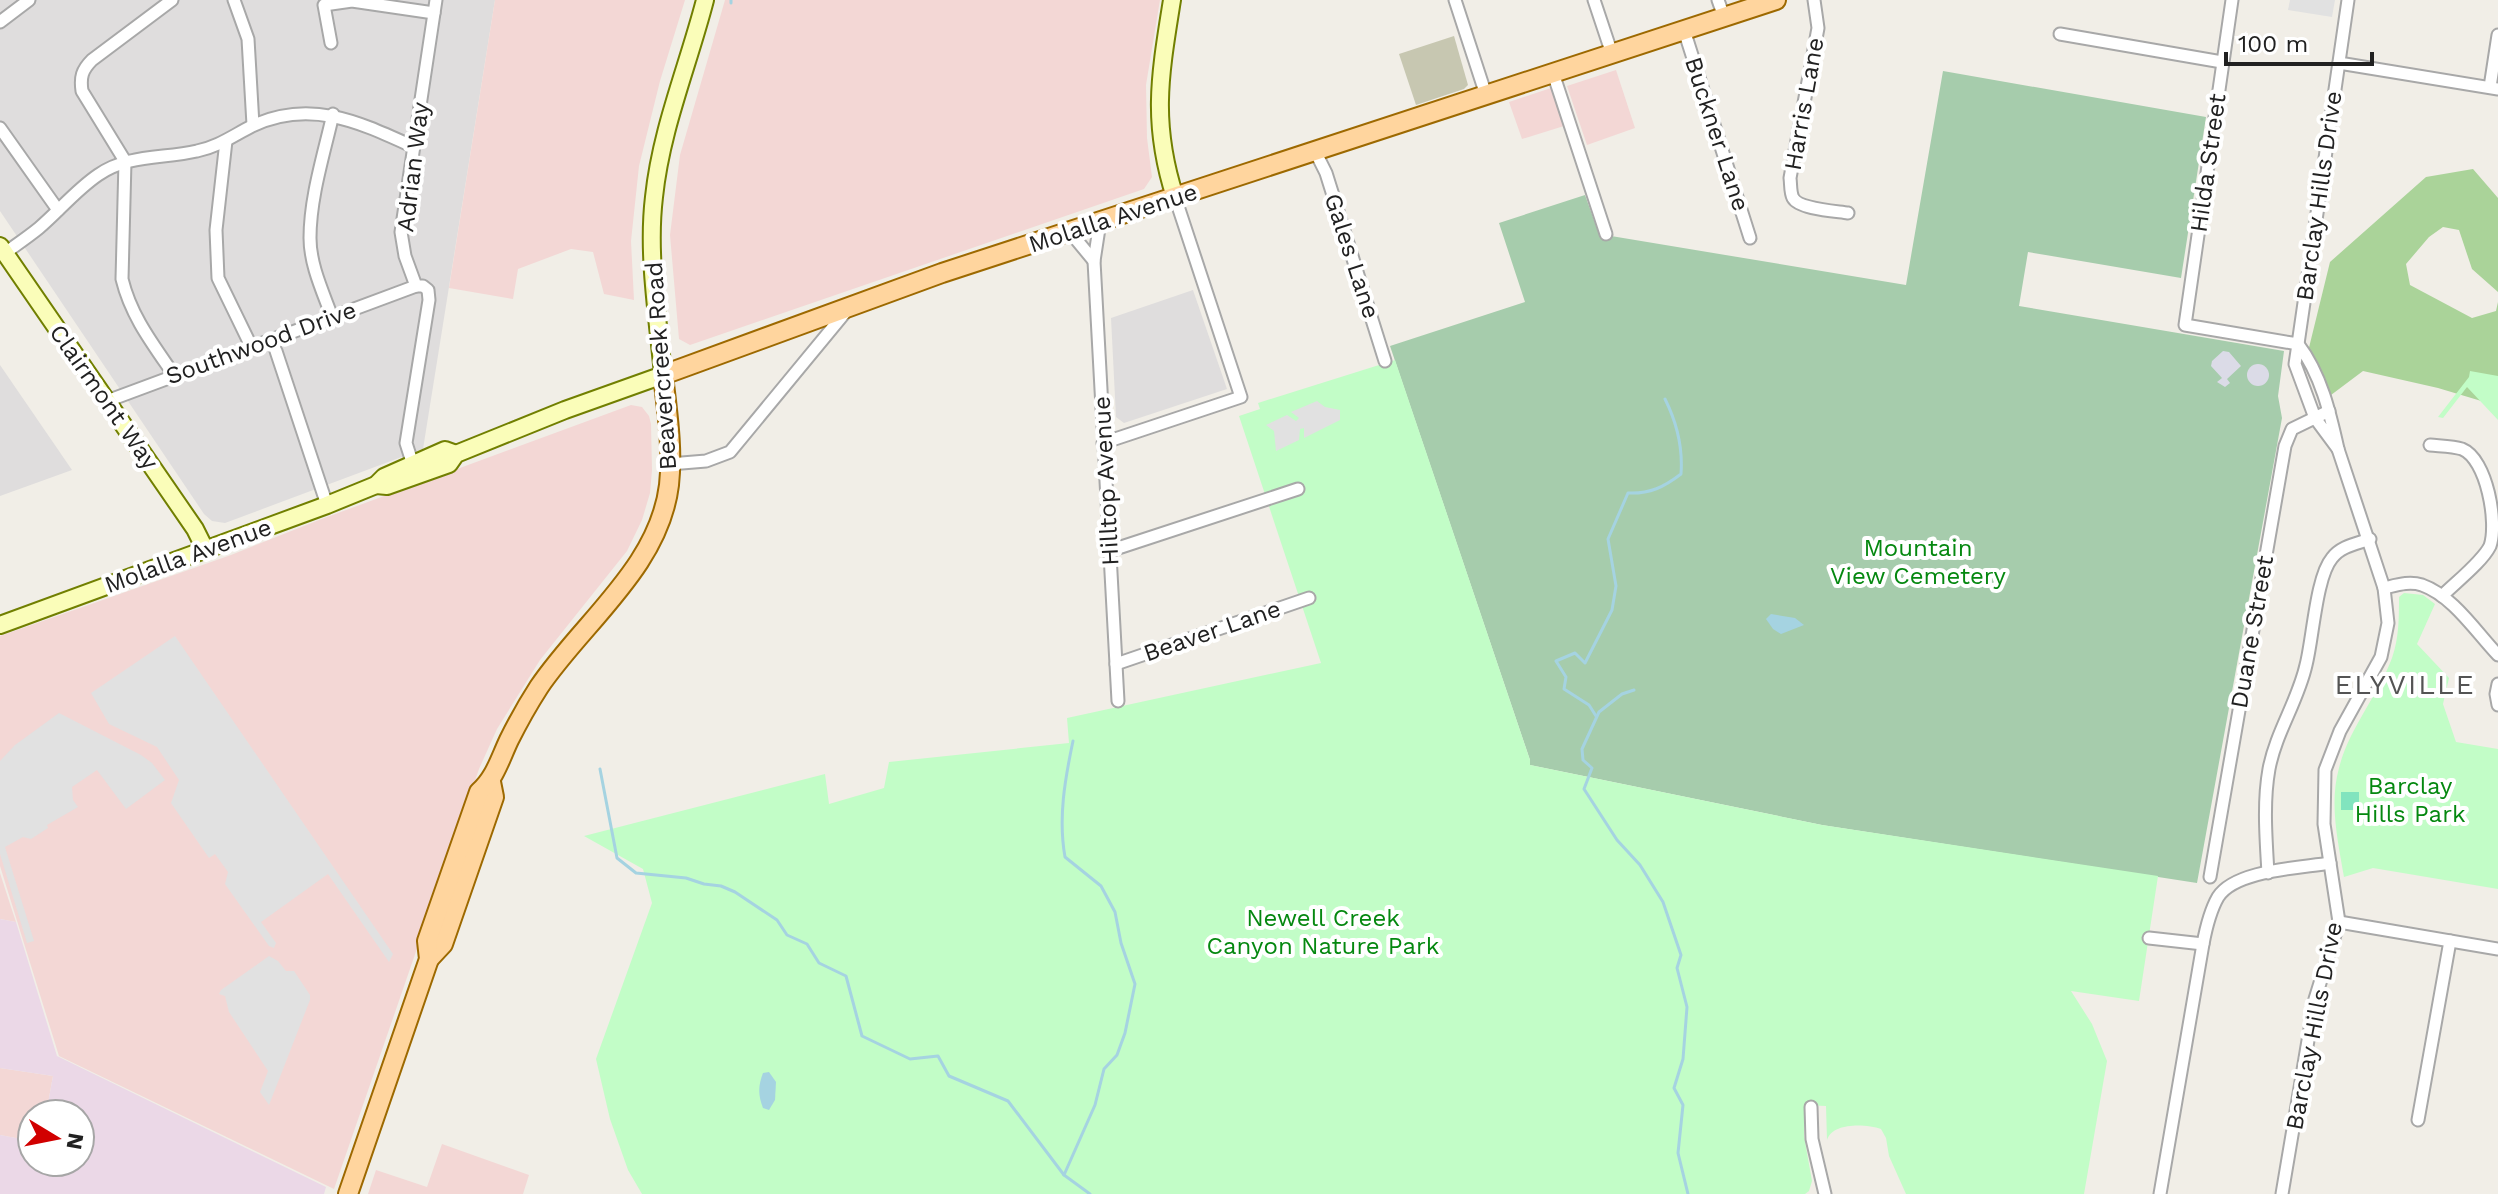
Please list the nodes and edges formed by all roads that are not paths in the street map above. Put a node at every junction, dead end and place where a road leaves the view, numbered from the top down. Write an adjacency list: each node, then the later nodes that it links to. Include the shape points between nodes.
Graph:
1 (29, 0): 16 (street)
2 (172, 0): 33 (street, via 92,60 80,78 82,91)
3 (234, 0): 28 (street, via 248,39)
4 (436, 0): 15 (street, Adrian Way)
5 (705, 0): 51 (main road, Beavercreek Road, via 666,132 653,198)
6 (1172, 0): 34 (main road, via 1158,115)
7 (1455, 0): 26 (street)
8 (1594, 0): 21 (street)
9 (1776, 0): 14 (main road, Molalla Avenue)
10 (1814, 0): 36 (street, Harris Lane, via 1818,28 1791,192 1804,206)
11 (2232, 0): 22 (street, Hilda Street)
12 (2348, 0): 23 (street, Barclay Hills Drive)
13 (323, 3): 15 (street, via 352,1); 20 (street)
14 (1721, 9): 17 (main road, Molalla Avenue)
15 (434, 13): 31 (street, Adrian Way)
16 (0, 22)
17 (1684, 30): 21 (main road, Molalla Avenue); 40 (street, Buckner Lane)
18 (2060, 34): 22 (street)
19 (2498, 35): 25 (street)
20 (331, 43)
21 (1612, 54): 24 (main road, Molalla Avenue)
22 (2222, 62): 46 (street, Hilda Street, via 2185,325)
23 (2339, 63): 25 (street); 46 (street, Barclay Hills Drive)
24 (1553, 73): 26 (main road, Molalla Avenue); 39 (street)
25 (2494, 88)
26 (1486, 95): 32 (main road, Molalla Avenue)
27 (333, 114): 28 (street, via 300,114); 31 (street); 45 (street, via 310,240)
28 (253, 125): 30 (street)
29 (0, 128): 35 (street)
30 (226, 141): 33 (street, via 199,151); 47 (street, via 216,230 218,278)
31 (414, 147): 43 (street, Adrian Way, via 401,232)
32 (1315, 151): 34 (main road, Molalla Avenue); 49 (street, Gales Lane)
33 (125, 161): 35 (street, via 99,173); 50 (street, via 122,279 131,311)
34 (1175, 197): 37 (main road, Molalla Avenue); 55 (street, via 1241,397)
35 (58, 210): 41 (street)
36 (1848, 213)
37 (1100, 222): 38 (main road, Molalla Avenue); 42 (street, Hilltop Avenue)
38 (1070, 232): 42 (street); 44 (main road, Molalla Avenue)
39 (1606, 234)
40 (1750, 238)
41 (2, 250): 52 (main road, Clairmont Way)
42 (1094, 261): 55 (street, Hilltop Avenue)
43 (416, 286): 45 (street, Southwood Drive); 60 (street, Adrian Way, via 428,290 429,300 406,443)
44 (850, 307): 51 (main road, Molalla Avenue); 59 (street, via 726,455)
45 (332, 317): 47 (street, Southwood Drive)
46 (2298, 344): 53 (street, Barclay Hills Drive, via 2310,360); 54 (street, Barclay Hills Drive, via 2295,364)
47 (251, 346): 50 (street, Southwood Drive)
48 (276, 351): 63 (street)
49 (1385, 361)
50 (174, 375): 52 (street, Southwood Drive)
51 (663, 375): 58 (main road, Molalla Avenue); 59 (main road, Beavercreek Road)
52 (107, 401): 65 (main road, Clairmont Way)
53 (2329, 411): 54 (street, Duane Street); 57 (street, Barclay Hills Drive)
54 (2315, 418): 57 (street, Barclay Hills Drive); 80 (street, Duane Street, via 2292,429 2285,446)
55 (1103, 443): 66 (street, Hilltop Avenue)
56 (2430, 445): 68 (street, via 2461,449 2476,461 2496,516 2488,550)
57 (2338, 449): 64 (street, Barclay Hills Drive)
58 (456, 454): 60 (main road, Molalla Avenue, via 445,450); 61 (main road, Molalla Avenue, via 449,464 387,486)
59 (670, 464): 76 (main road, Beavercreek Road, via 667,497 652,540 539,688)
60 (413, 465): 61 (main road, Molalla Avenue)
61 (376, 485): 63 (main road, Molalla Avenue)
62 (1298, 489): 66 (street)
63 (327, 505): 65 (main road, Molalla Avenue)
64 (2370, 539): 67 (street, Barclay Hills Drive); 79 (street, via 2339,551 2325,569 2299,690 2268,771)
65 (205, 549): 70 (main road, Molalla Avenue)
66 (1109, 551): 72 (street, Hilltop Avenue)
67 (2384, 588): 68 (street, via 2413,583); 78 (street, Barclay Hills Drive, via 2388,623 2381,657 2325,770)
68 (2442, 596): 71 (street)
69 (1309, 598): 72 (street, Beaver Lane)
70 (0, 625)
71 (2498, 655)
72 (1116, 664): 74 (street, Hilltop Avenue)
73 (2498, 684): 75 (street)
74 (1118, 701)
75 (2498, 705)
76 (491, 782): 77 (main road, Beavercreek Road, via 479,792); 81 (main road, Beavercreek Road, via 494,797)
77 (463, 839): 81 (main road, via 448,903); 87 (main road, Beavercreek Road, via 427,941)
78 (2330, 863): 79 (street); 82 (street, Barclay Hills Drive)
79 (2268, 873): 85 (street, via 2242,878 2219,895)
80 (2210, 877)
81 (453, 915): 87 (main road, Beavercreek Road, via 443,944)
82 (2339, 922): 84 (street); 93 (street, Barclay Hills Drive, via 2315,999)
83 (2149, 938): 85 (street)
84 (2450, 941): 86 (street); 89 (street)
85 (2203, 944): 92 (street)
86 (2498, 949)
87 (429, 959): 90 (main road, Beavercreek Road)
88 (1811, 1107): 91 (street, via 1812,1139)
89 (2418, 1120)
90 (348, 1194)
91 (1825, 1194)
92 (2160, 1194)
93 (2282, 1194)

